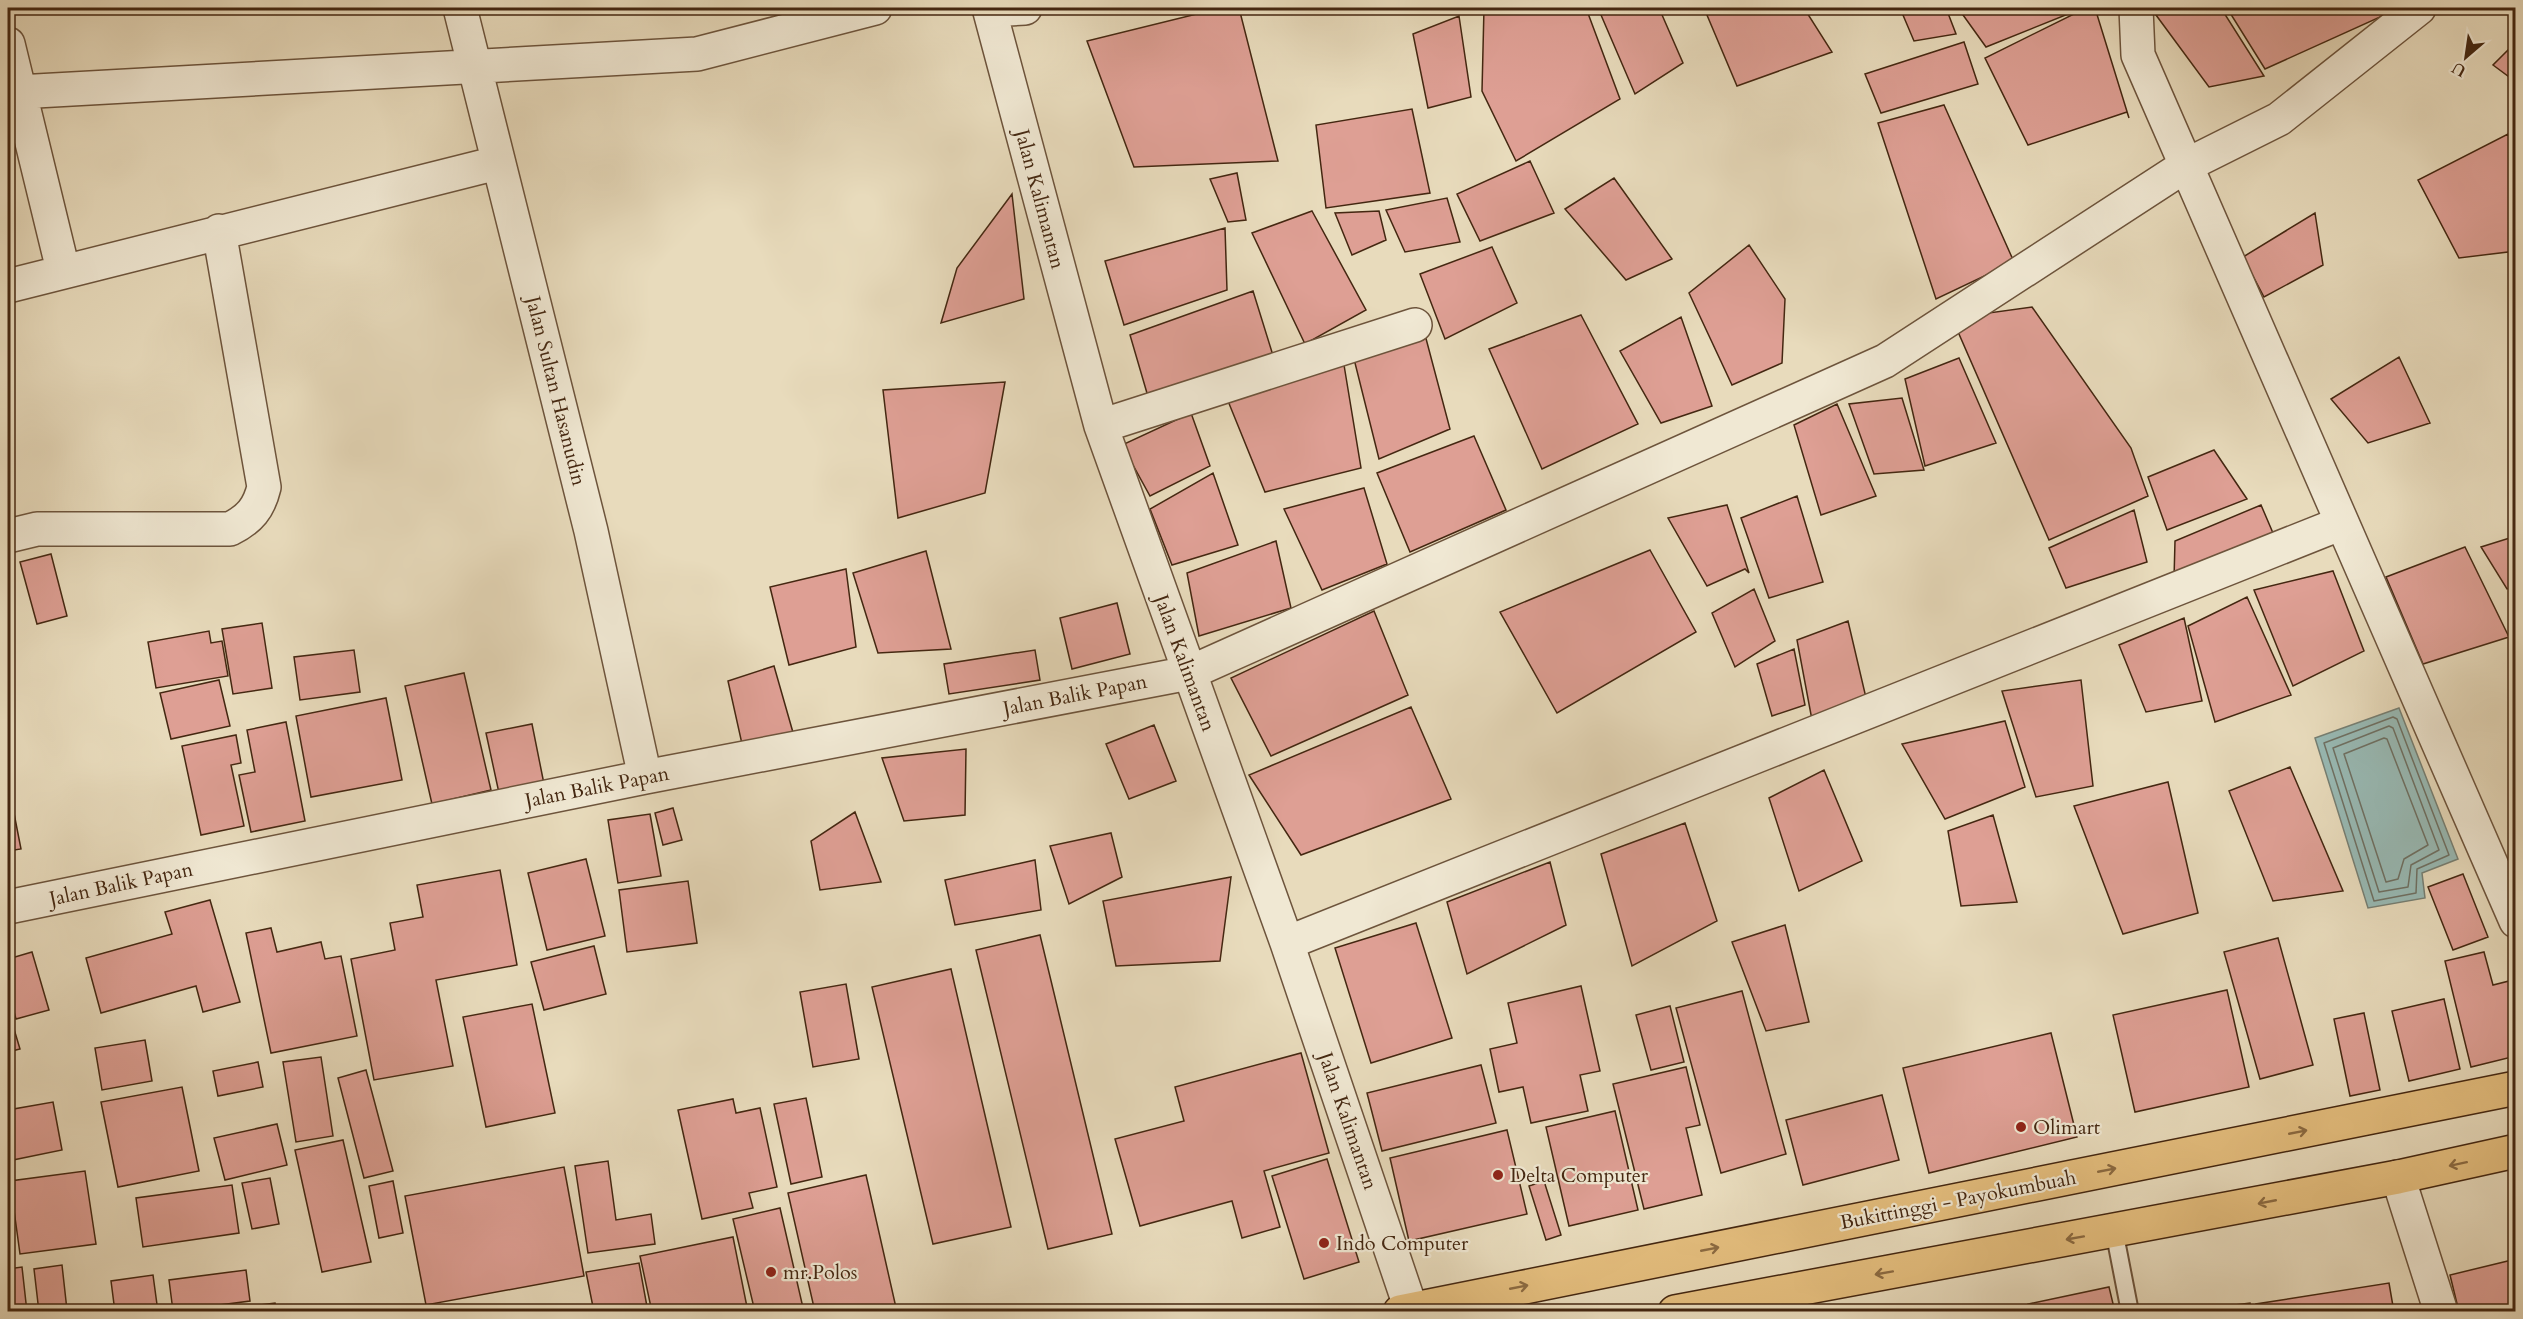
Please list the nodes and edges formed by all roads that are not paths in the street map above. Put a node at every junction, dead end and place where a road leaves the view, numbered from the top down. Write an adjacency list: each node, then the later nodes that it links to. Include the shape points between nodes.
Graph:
1 (460, 8): 8 (street, Jalan Sultan Hasanudin)
2 (875, 8): 8 (street, via 697,54)
3 (1025, 8): 6 (street)
4 (2136, 8): 11 (street, via 2138,55)
5 (2419, 8): 11 (street, Jalan Balik Papan, via 2279,119)
6 (990, 9): 16 (street, Jalan Kalimantan)
7 (8, 44): 9 (street)
8 (476, 68): 9 (street); 10 (street, Jalan Sultan Hasanudin)
9 (18, 92): 13 (street)
10 (497, 163): 12 (street); 20 (street, Jalan Sultan Hasanudin, via 591,531)
11 (2186, 166): 17 (street); 19 (street, Jalan Balik Papan, via 1885,361)
12 (219, 231): 13 (street); 18 (street, via 264,487 254,512 230,529 37,529)
13 (63, 270): 14 (street)
14 (8, 286)
15 (1415, 325): 16 (street)
16 (1101, 426): 19 (street, Jalan Kalimantan)
17 (2342, 523): 22 (street); 23 (street)
18 (8, 536)
19 (1189, 674): 20 (street, Jalan Balik Papan); 23 (street, Jalan Kalimantan)
20 (645, 777): 21 (street, Jalan Balik Papan)
21 (8, 907)
22 (2516, 921)
23 (1287, 943): 28 (street, Jalan Kalimantan)
24 (2516, 1088): 28 (highway, Bukittinggi - Payokumbuah, one-way to 24)
25 (2516, 1151): 26 (highway, one-way to 26)
26 (2398, 1177): 27 (highway, one-way to 27); 31 (street)
27 (2114, 1230): 29 (highway, one-way to 29); 30 (lane)
28 (1406, 1310)
29 (1675, 1311)
30 (2130, 1311)
31 (2441, 1311)

